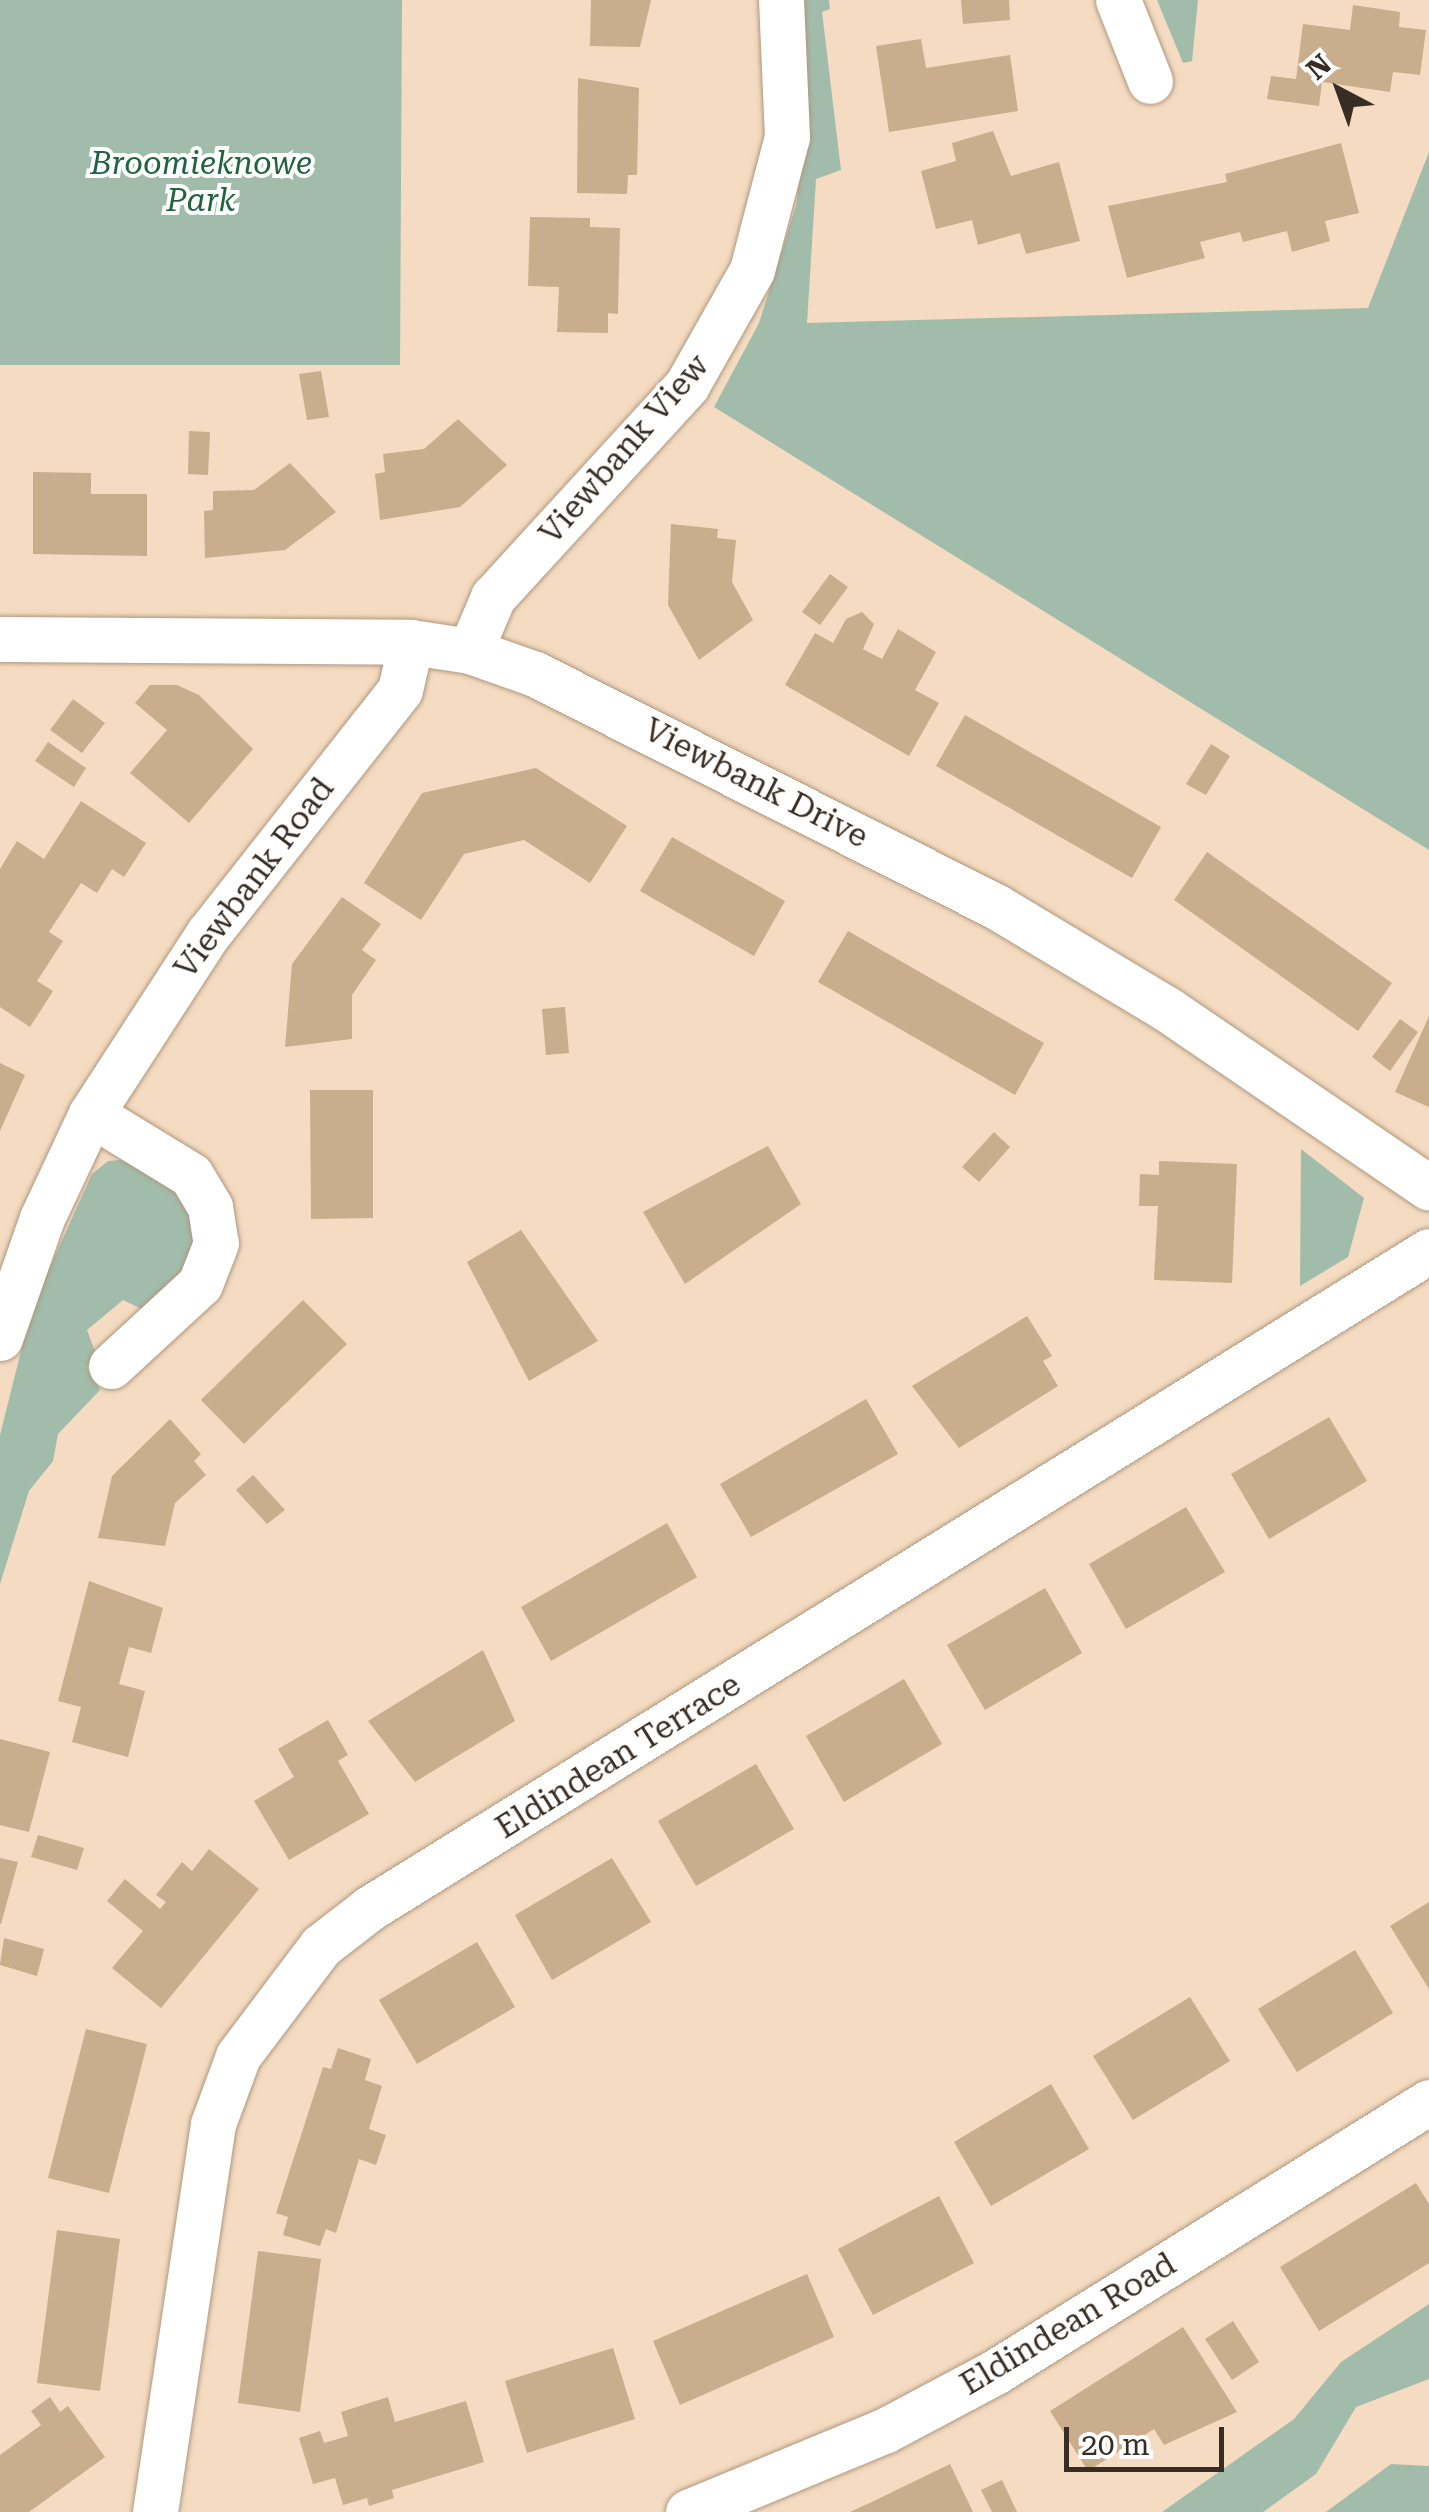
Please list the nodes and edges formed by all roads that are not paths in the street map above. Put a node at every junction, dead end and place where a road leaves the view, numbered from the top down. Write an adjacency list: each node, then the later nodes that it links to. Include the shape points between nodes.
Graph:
1 (781, 0): 6 (street, Viewbank View, via 787,137 752,270 687,385 493,598)
2 (1118, 0): 3 (street)
3 (1150, 82)
4 (0, 640): 5 (street, Viewbank Drive)
5 (410, 642): 6 (street, Viewbank Drive); 7 (street, Viewbank Road, via 400,690 208,934)
6 (470, 650): 8 (street, Viewbank Drive, via 596,702 997,907 1168,1010)
7 (91, 1114): 10 (street, Viewbank Road, via 42,1218); 11 (street, via 192,1175 210,1208 216,1243 200,1284)
8 (1429, 1188)
9 (1429, 1251): 13 (street, Eldindean Terrace, via 1290,1344 370,1908 321,1946 238,2056 213,2124)
10 (0, 1338)
11 (111, 1366)
12 (1429, 2102): 14 (street, Eldindean Road, via 994,2372 884,2431)
13 (156, 2512)
14 (688, 2512)

